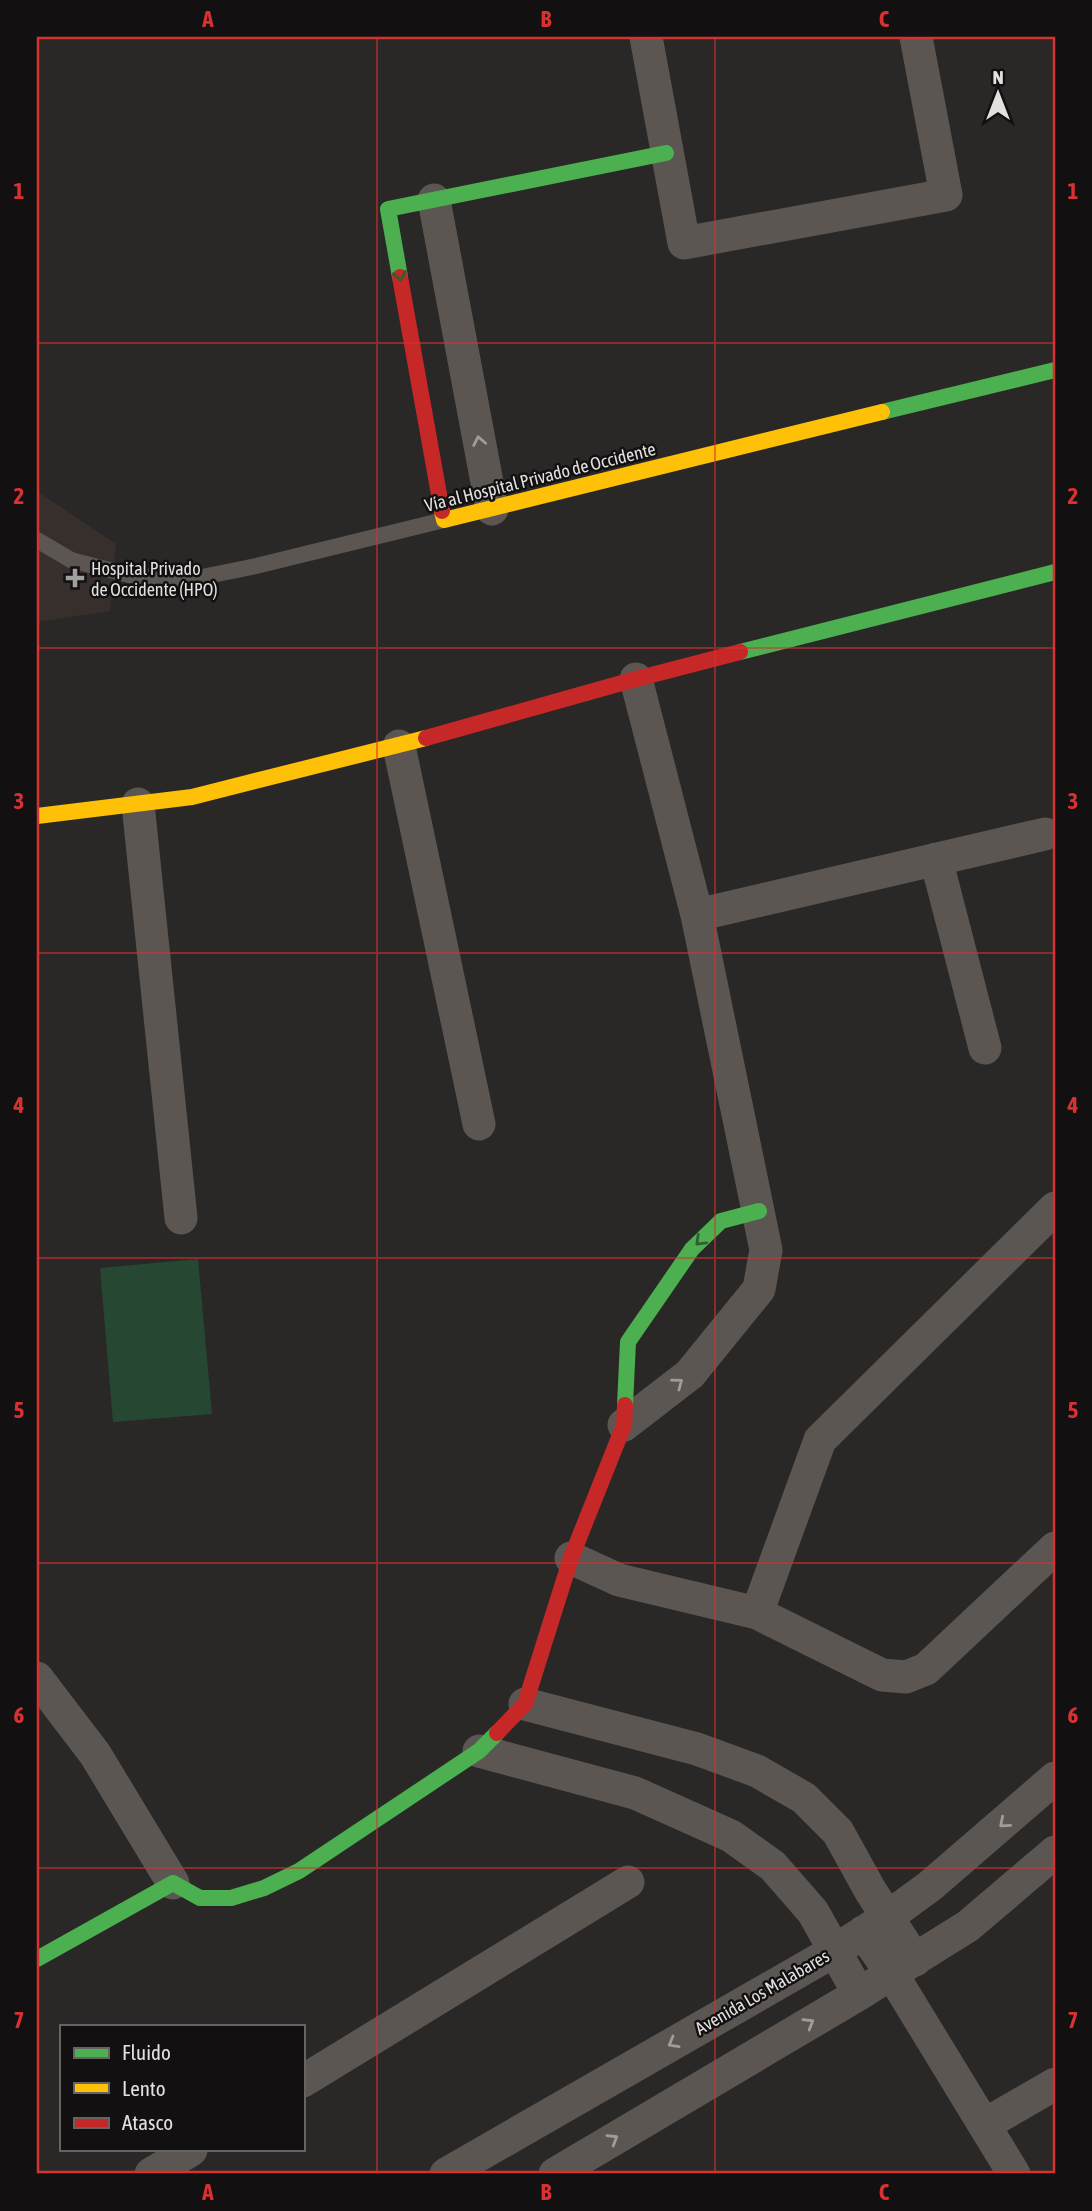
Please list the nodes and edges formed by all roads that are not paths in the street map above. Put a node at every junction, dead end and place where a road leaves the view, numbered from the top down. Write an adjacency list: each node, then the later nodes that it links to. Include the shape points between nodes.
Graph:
1 (646, 37): 3 (street)
2 (916, 37): 3 (street, via 946,195 684,243)
3 (666, 153): 4 (street)
4 (434, 200): 6 (street, one-way to 4); 7 (street, one-way to 7, via 388,209)
5 (1055, 370): 6 (street, Vía al Hospital Privado de Occidente)
6 (492, 509): 7 (street, Vía al Hospital Privado de Occidente)
7 (444, 520): 8 (lane, Vía al Hospital Privado de Occidente, via 192,579 129,575 71,561)
8 (37, 540)
9 (1055, 572): 10 (street)
10 (636, 679): 11 (street); 16 (street)
11 (399, 746): 12 (street, via 192,797); 18 (street)
12 (138, 804): 13 (street); 21 (street)
13 (37, 816)
14 (1045, 834): 15 (street)
15 (936, 859): 16 (street); 17 (street)
16 (697, 915): 20 (street)
17 (985, 1048)
18 (479, 1124)
19 (1055, 1208): 25 (street, via 820,1440)
20 (759, 1211): 22 (street, one-way to 20, via 691,1374 758,1289 766,1251); 22 (street, one-way to 22, via 720,1221 692,1249 628,1342)
21 (181, 1218)
22 (624, 1425): 24 (street)
23 (1055, 1548): 25 (street, via 926,1669 906,1676 882,1675)
24 (571, 1558): 25 (street, via 619,1580); 27 (street)
25 (757, 1613)
26 (37, 1678): 32 (street, via 95,1754)
27 (525, 1704): 28 (street); 33 (street, via 697,1749 757,1771 804,1798 838,1832 870,1890)
28 (479, 1751): 32 (street, via 299,1871 264,1888 231,1898 200,1898); 34 (street, via 635,1793 731,1836 773,1866 814,1912)
29 (1055, 1778): 33 (street, Avenida Los Malabares, one-way to 33, via 930,1886)
30 (1055, 1852): 36 (street, via 968,1926)
31 (628, 1882): 38 (street)
32 (173, 1883): 35 (street)
33 (876, 1924): 34 (street, Avenida Los Malabares); 36 (street)
34 (836, 1950): 37 (street); 43 (street, Avenida Los Malabares, one-way to 43)
35 (37, 1959)
36 (904, 1967): 37 (street); 40 (street)
37 (859, 1994): 44 (street, one-way to 37)
38 (304, 2080)
39 (1055, 2084): 40 (street)
40 (984, 2125): 45 (street)
41 (188, 2152): 42 (street)
42 (151, 2174)
43 (446, 2174)
44 (555, 2174)
45 (1014, 2174)

